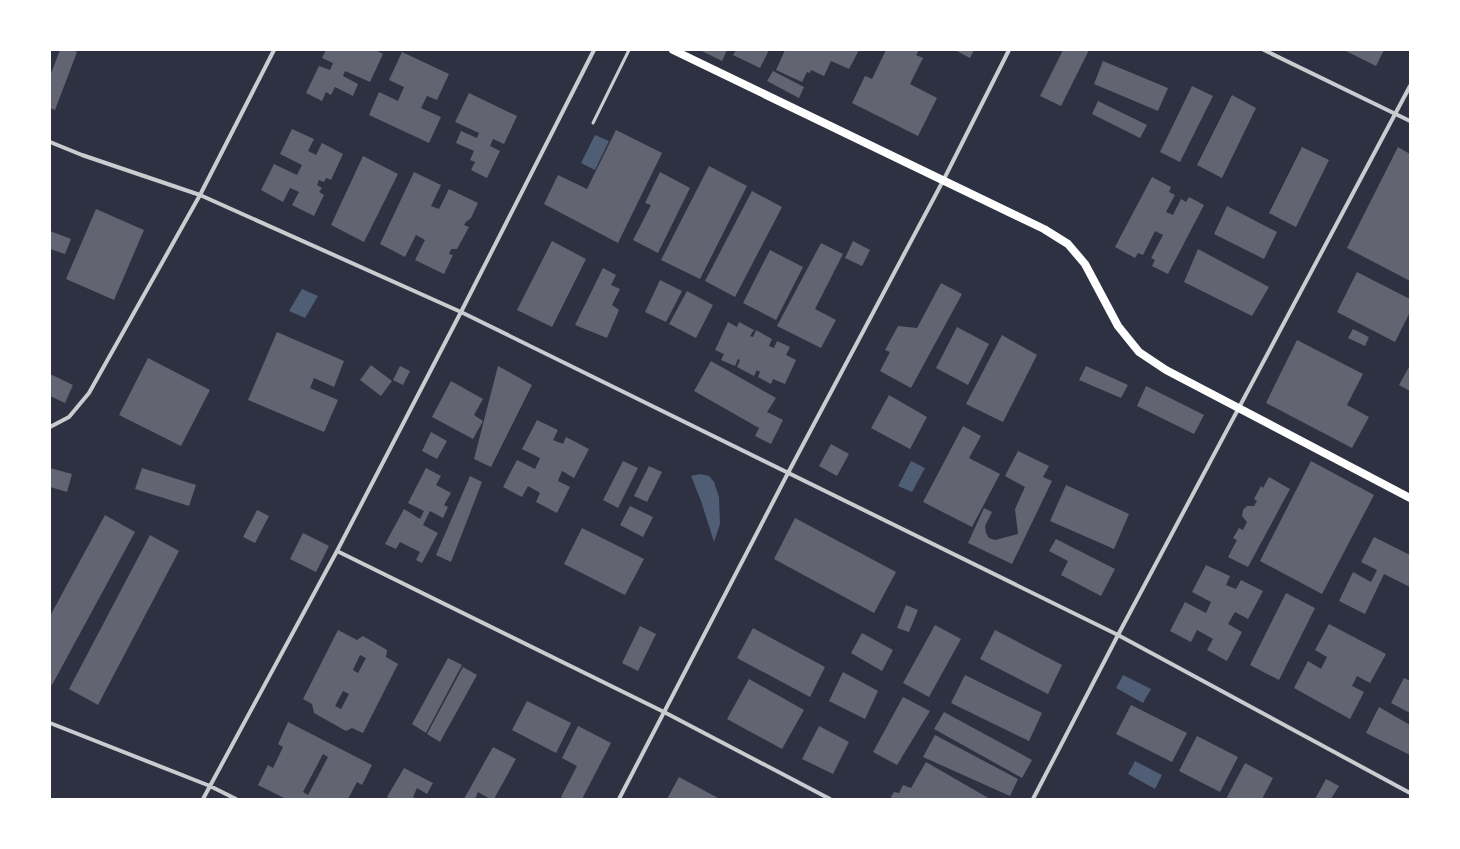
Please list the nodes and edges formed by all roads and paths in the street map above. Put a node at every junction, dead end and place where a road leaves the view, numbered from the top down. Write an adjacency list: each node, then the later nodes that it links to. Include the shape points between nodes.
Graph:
1 (274, 50): 13 (street)
2 (594, 50): 14 (street)
3 (629, 50): 10 (lane)
4 (673, 50): 12 (main road)
5 (1008, 50): 12 (street)
6 (1264, 50): 8 (street)
7 (1410, 86): 8 (street)
8 (1396, 114): 9 (street); 15 (street)
9 (1410, 121)
10 (593, 123)
11 (50, 142): 13 (street)
12 (944, 179): 15 (main road, via 1044,229 1068,244 1085,264 1118,326 1139,352 1166,370); 17 (street)
13 (200, 195): 14 (street); 16 (street, via 89,393 69,417)
14 (461, 312): 17 (street); 19 (street)
15 (1239, 408): 18 (main road); 20 (street)
16 (50, 427)
17 (788, 473): 20 (street); 21 (street)
18 (1410, 498)
19 (337, 551): 21 (street); 23 (street)
20 (1118, 635): 24 (street); 29 (street)
21 (664, 712): 27 (street); 28 (street)
22 (50, 723): 23 (street)
23 (210, 786): 25 (street); 26 (street)
24 (1410, 793)
25 (203, 799)
26 (236, 799)
27 (619, 799)
28 (830, 799)
29 (1033, 799)

